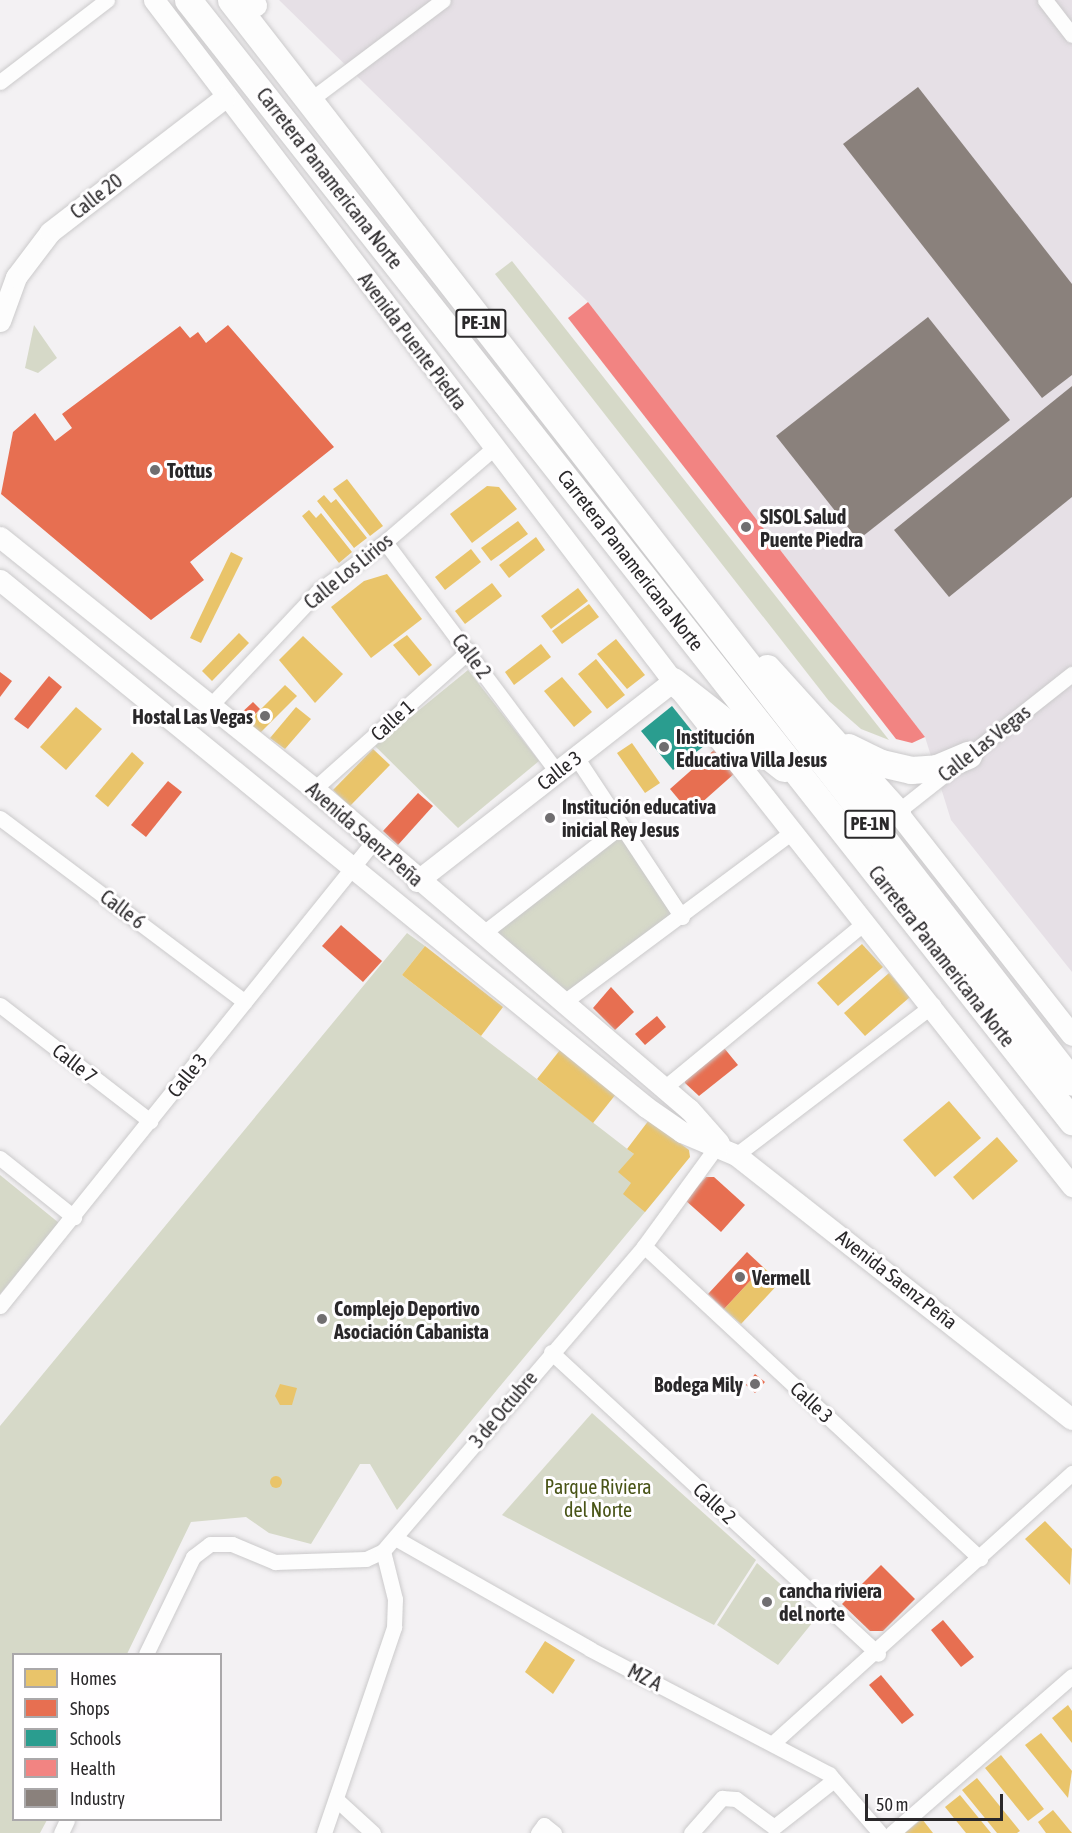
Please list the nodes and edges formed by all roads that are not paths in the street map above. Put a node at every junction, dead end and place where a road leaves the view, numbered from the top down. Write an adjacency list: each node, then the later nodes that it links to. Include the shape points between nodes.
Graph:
1 (107, 0): 8 (street)
2 (154, 0): 9 (main road, Avenida Puente Piedra)
3 (188, 0): 27 (highway, Carretera Panamericana Norte / PE-1N)
4 (443, 0): 10 (street)
5 (1045, 0): 7 (street)
6 (247, 2): 10 (highway, Carretera Panamericana Norte / PE-1N)
7 (1072, 35)
8 (0, 82)
9 (225, 97): 11 (main road, Calle 20, via 50,232 16,277); 12 (main road, Avenida Puente Piedra)
10 (310, 100): 15 (highway, Carretera Panamericana Norte / PE-1N)
11 (0, 321)
12 (494, 448): 14 (street, Calle Los Lirios); 20 (main road, Avenida Puente Piedra)
13 (0, 537): 18 (main road, Avenida Saenz Peña)
14 (385, 542): 17 (street, Calle 2); 22 (street, Calle Los Lirios, via 317,592)
15 (668, 567): 23 (highway); 44 (highway, Carretera Panamericana Norte / PE-1N)
16 (0, 580): 21 (main road, Avenida Saenz Peña)
17 (469, 651): 26 (street, Calle 2); 28 (street, Calle 1)
18 (152, 657): 21 (main road); 22 (main road, Avenida Saenz Peña)
19 (1072, 674): 24 (street, Calle Las Vegas)
20 (673, 681): 25 (main road, Calle 3); 27 (highway, via 754,749); 32 (main road, Avenida Puente Piedra)
21 (129, 682): 34 (main road, Avenida Saenz Peña)
22 (212, 704): 28 (main road, Avenida Saenz Peña)
23 (825, 730): 24 (highway, via 860,754 895,768 937,768); 29 (highway)
24 (968, 755): 29 (street, Calle Las Vegas)
25 (576, 757): 26 (main road, Calle 3); 31 (street)
26 (557, 772): 35 (main road, Calle 3)
27 (803, 780): 47 (highway, Carretera Panamericana Norte / PE-1N)
28 (314, 789): 33 (main road, Avenida Saenz Peña)
29 (897, 812): 43 (main road)
30 (0, 818): 39 (street, Calle 6)
31 (621, 826): 36 (street); 38 (street)
32 (792, 832): 36 (street); 37 (main road, Avenida Puente Piedra)
33 (373, 842): 34 (street, Calle 3); 35 (main road, Avenida Saenz Peña)
34 (351, 869): 39 (street, Calle 3); 48 (main road, Avenida Saenz Peña, via 646,1107 682,1132)
35 (417, 881): 38 (main road, Avenida Saenz Peña)
36 (682, 917): 40 (street)
37 (864, 923): 42 (main road, Avenida Puente Piedra); 45 (street)
38 (482, 934): 40 (main road, Avenida Saenz Peña)
39 (246, 1002): 46 (street, Calle 3)
40 (564, 1002): 45 (main road, Avenida Saenz Peña)
41 (0, 1005): 46 (street, Calle 7)
42 (933, 1005): 48 (street, 3 de Octubre); 50 (main road, Avenida Puente Piedra)
43 (1072, 1035)
44 (1072, 1082)
45 (664, 1088): 48 (main road, Avenida Saenz Peña)
46 (150, 1121): 51 (street, Calle 3)
47 (1072, 1121)
48 (727, 1149): 52 (street, 3 de Octubre); 55 (main road, Avenida Saenz Peña)
49 (0, 1158): 51 (street)
50 (1072, 1186)
51 (74, 1217): 53 (street, Calle 3)
52 (644, 1246): 54 (street, 3 de Octubre); 59 (street, Calle 3)
53 (0, 1306)
54 (551, 1352): 57 (street, 3 de Octubre); 61 (street, Calle 2)
55 (1072, 1419)
56 (1072, 1473): 59 (street)
57 (395, 1538): 58 (street, 3 de Octubre); 63 (street, MZ A, via 590,1649)
58 (383, 1551): 60 (street, via 366,1559 275,1562 232,1544 210,1544 193,1557); 65 (street, via 395,1599 394,1627)
59 (980, 1558): 61 (street)
60 (146, 1653)
61 (878, 1654): 63 (street)
62 (1072, 1676): 72 (street)
63 (773, 1743): 64 (street, MZ A)
64 (834, 1780): 70 (street, via 774,1827 736,1798 722,1798); 71 (street, MZ A)
65 (337, 1800): 66 (street); 67 (street)
66 (324, 1833)
67 (373, 1833)
68 (538, 1833): 69 (street, via 544,1825)
69 (554, 1833)
70 (691, 1833)
71 (880, 1833)
72 (892, 1833)

